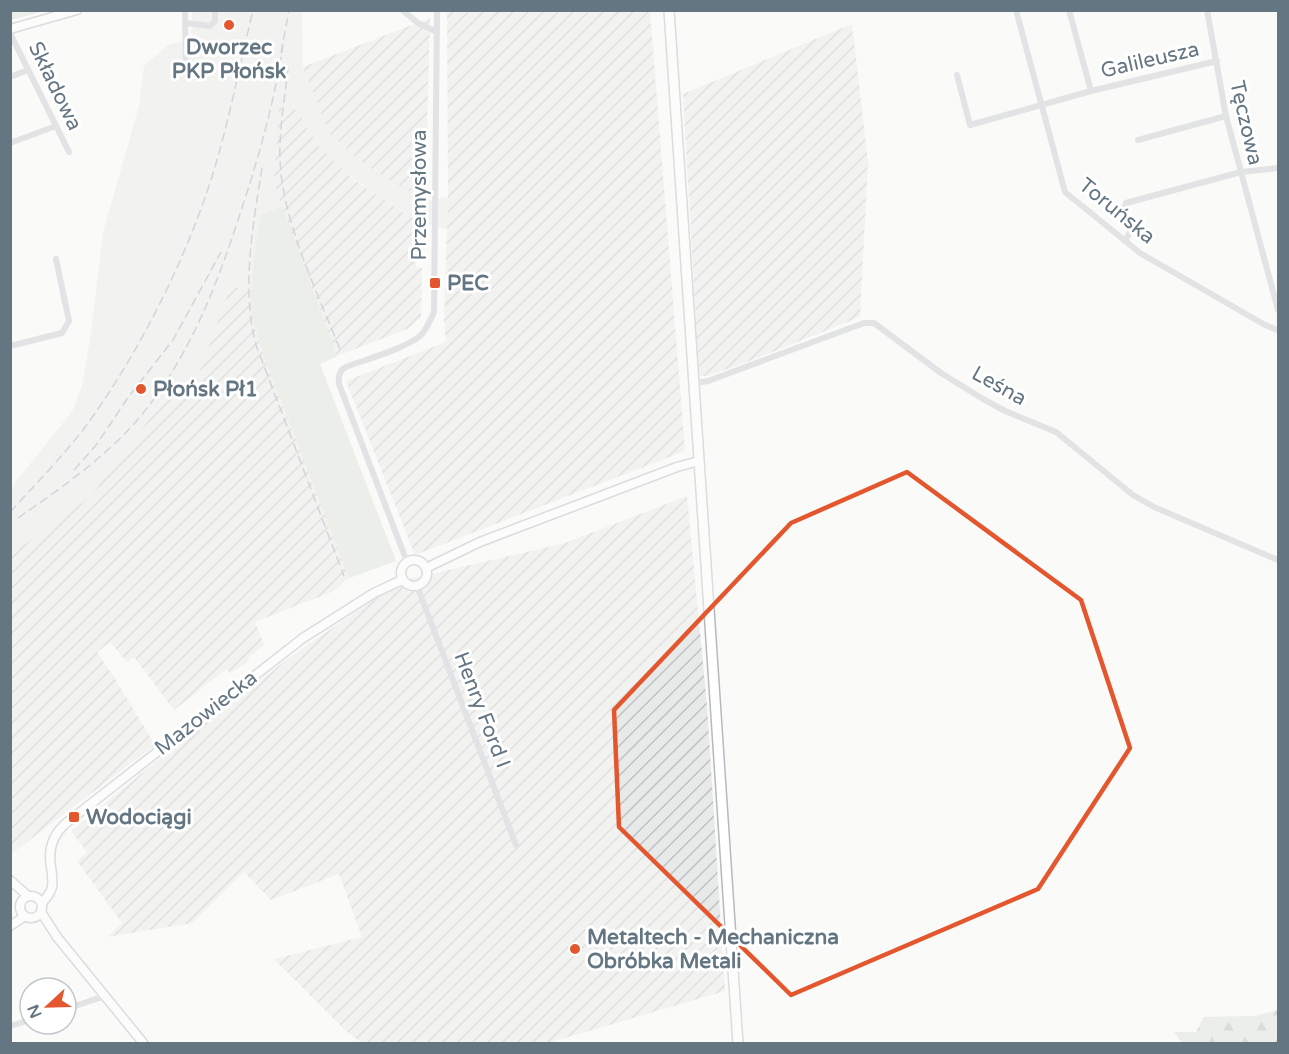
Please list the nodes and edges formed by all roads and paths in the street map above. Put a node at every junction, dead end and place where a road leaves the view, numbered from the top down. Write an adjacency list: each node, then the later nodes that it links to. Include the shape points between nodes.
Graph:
1 (77, 10): 11 (street)
2 (185, 10): 10 (street)
3 (215, 10): 10 (street, via 215,21 210,26)
4 (402, 10): 12 (street)
5 (437, 10): 12 (street, Przemysłowa)
6 (669, 10): 32 (main road)
7 (1016, 10): 19 (street, Toruńska)
8 (1069, 10): 18 (street)
9 (1207, 10): 13 (street, Tęczowa)
10 (185, 23): 15 (street)
11 (10, 31): 14 (street, Składowa)
12 (437, 32): 35 (street, Przemysłowa, via 434,312 421,335 410,343 346,367 338,377)
13 (1216, 61): 18 (street, Galileusza); 20 (street, Tęczowa)
14 (28, 70): 17 (street); 21 (street, Składowa)
15 (186, 74)
16 (957, 75): 19 (street, via 970,124)
17 (10, 77)
18 (1091, 91): 19 (street, Galileusza)
19 (1040, 105): 27 (street, Toruńska, via 1065,192)
20 (1226, 116): 22 (street); 26 (street, Tęczowa)
21 (56, 126): 23 (street); 24 (street, Składowa)
22 (1138, 140)
23 (10, 144)
24 (69, 153)
25 (1278, 168): 26 (street)
26 (1241, 172): 27 (street, via 1126,203 1130,232); 29 (street, Tęczowa)
27 (1125, 241): 30 (street, Toruńska, via 1169,271)
28 (56, 259): 31 (street, via 69,321 62,333)
29 (1278, 310)
30 (1278, 330)
31 (10, 346)
32 (694, 383): 33 (main road); 34 (street, Leśna, via 864,323 874,323 940,373 983,399 1056,432 1133,495)
33 (699, 461): 36 (street, via 480,542); 46 (main road)
34 (1278, 560)
35 (407, 562): 36 (street, via 420,561); 37 (street, via 401,569)
36 (426, 568): 38 (street, via 427,577)
37 (402, 580): 38 (street); 41 (street, Mazowiecka, via 303,638 65,824 51,846 51,889)
38 (417, 586): 39 (street, Henry Ford I)
39 (516, 845)
40 (10, 882): 41 (street)
41 (31, 907): 42 (street); 43 (street)
42 (10, 924)
43 (105, 996): 44 (street); 45 (street)
44 (78, 1005)
45 (144, 1044)
46 (738, 1044)

